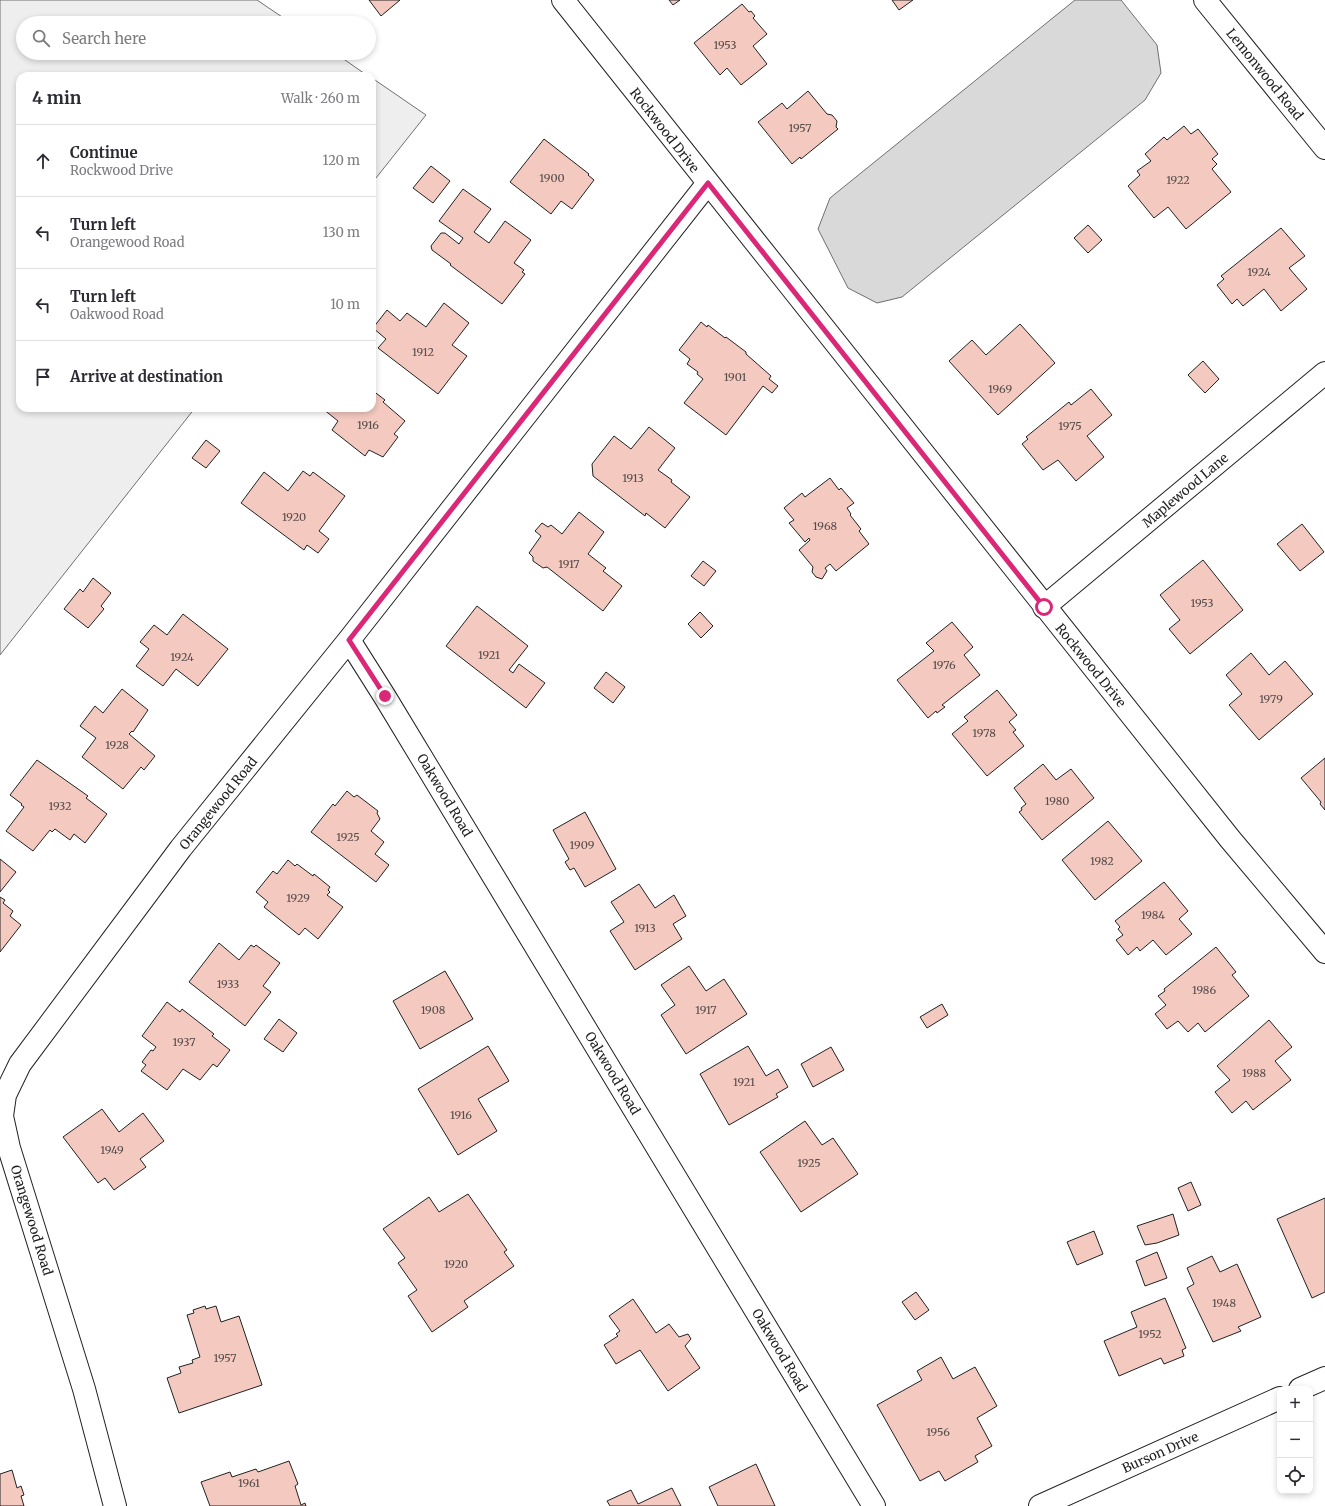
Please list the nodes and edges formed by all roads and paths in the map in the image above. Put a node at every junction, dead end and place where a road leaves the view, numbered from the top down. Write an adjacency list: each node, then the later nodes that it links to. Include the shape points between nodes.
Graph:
1 (563, 0): 4 (street, Rockwood Drive)
2 (1204, 0): 3 (street, Lemonwood Road)
3 (1325, 148)
4 (708, 183): 6 (street, Rockwood Drive); 7 (street, Orangewood Road)
5 (1325, 373): 6 (street, Maplewood Lane)
6 (1044, 607): 8 (street, Rockwood Drive, via 1230,839)
7 (349, 640): 12 (street, Orangewood Road, via 180,848 20,1064 5,1095 2,1116 9,1148 84,1389); 13 (street, Oakwood Road)
8 (1325, 952)
9 (1325, 1378): 10 (street)
10 (1307, 1386)
11 (1277, 1399): 14 (street, Burson Drive)
12 (115, 1506)
13 (874, 1506)
14 (1040, 1506)

